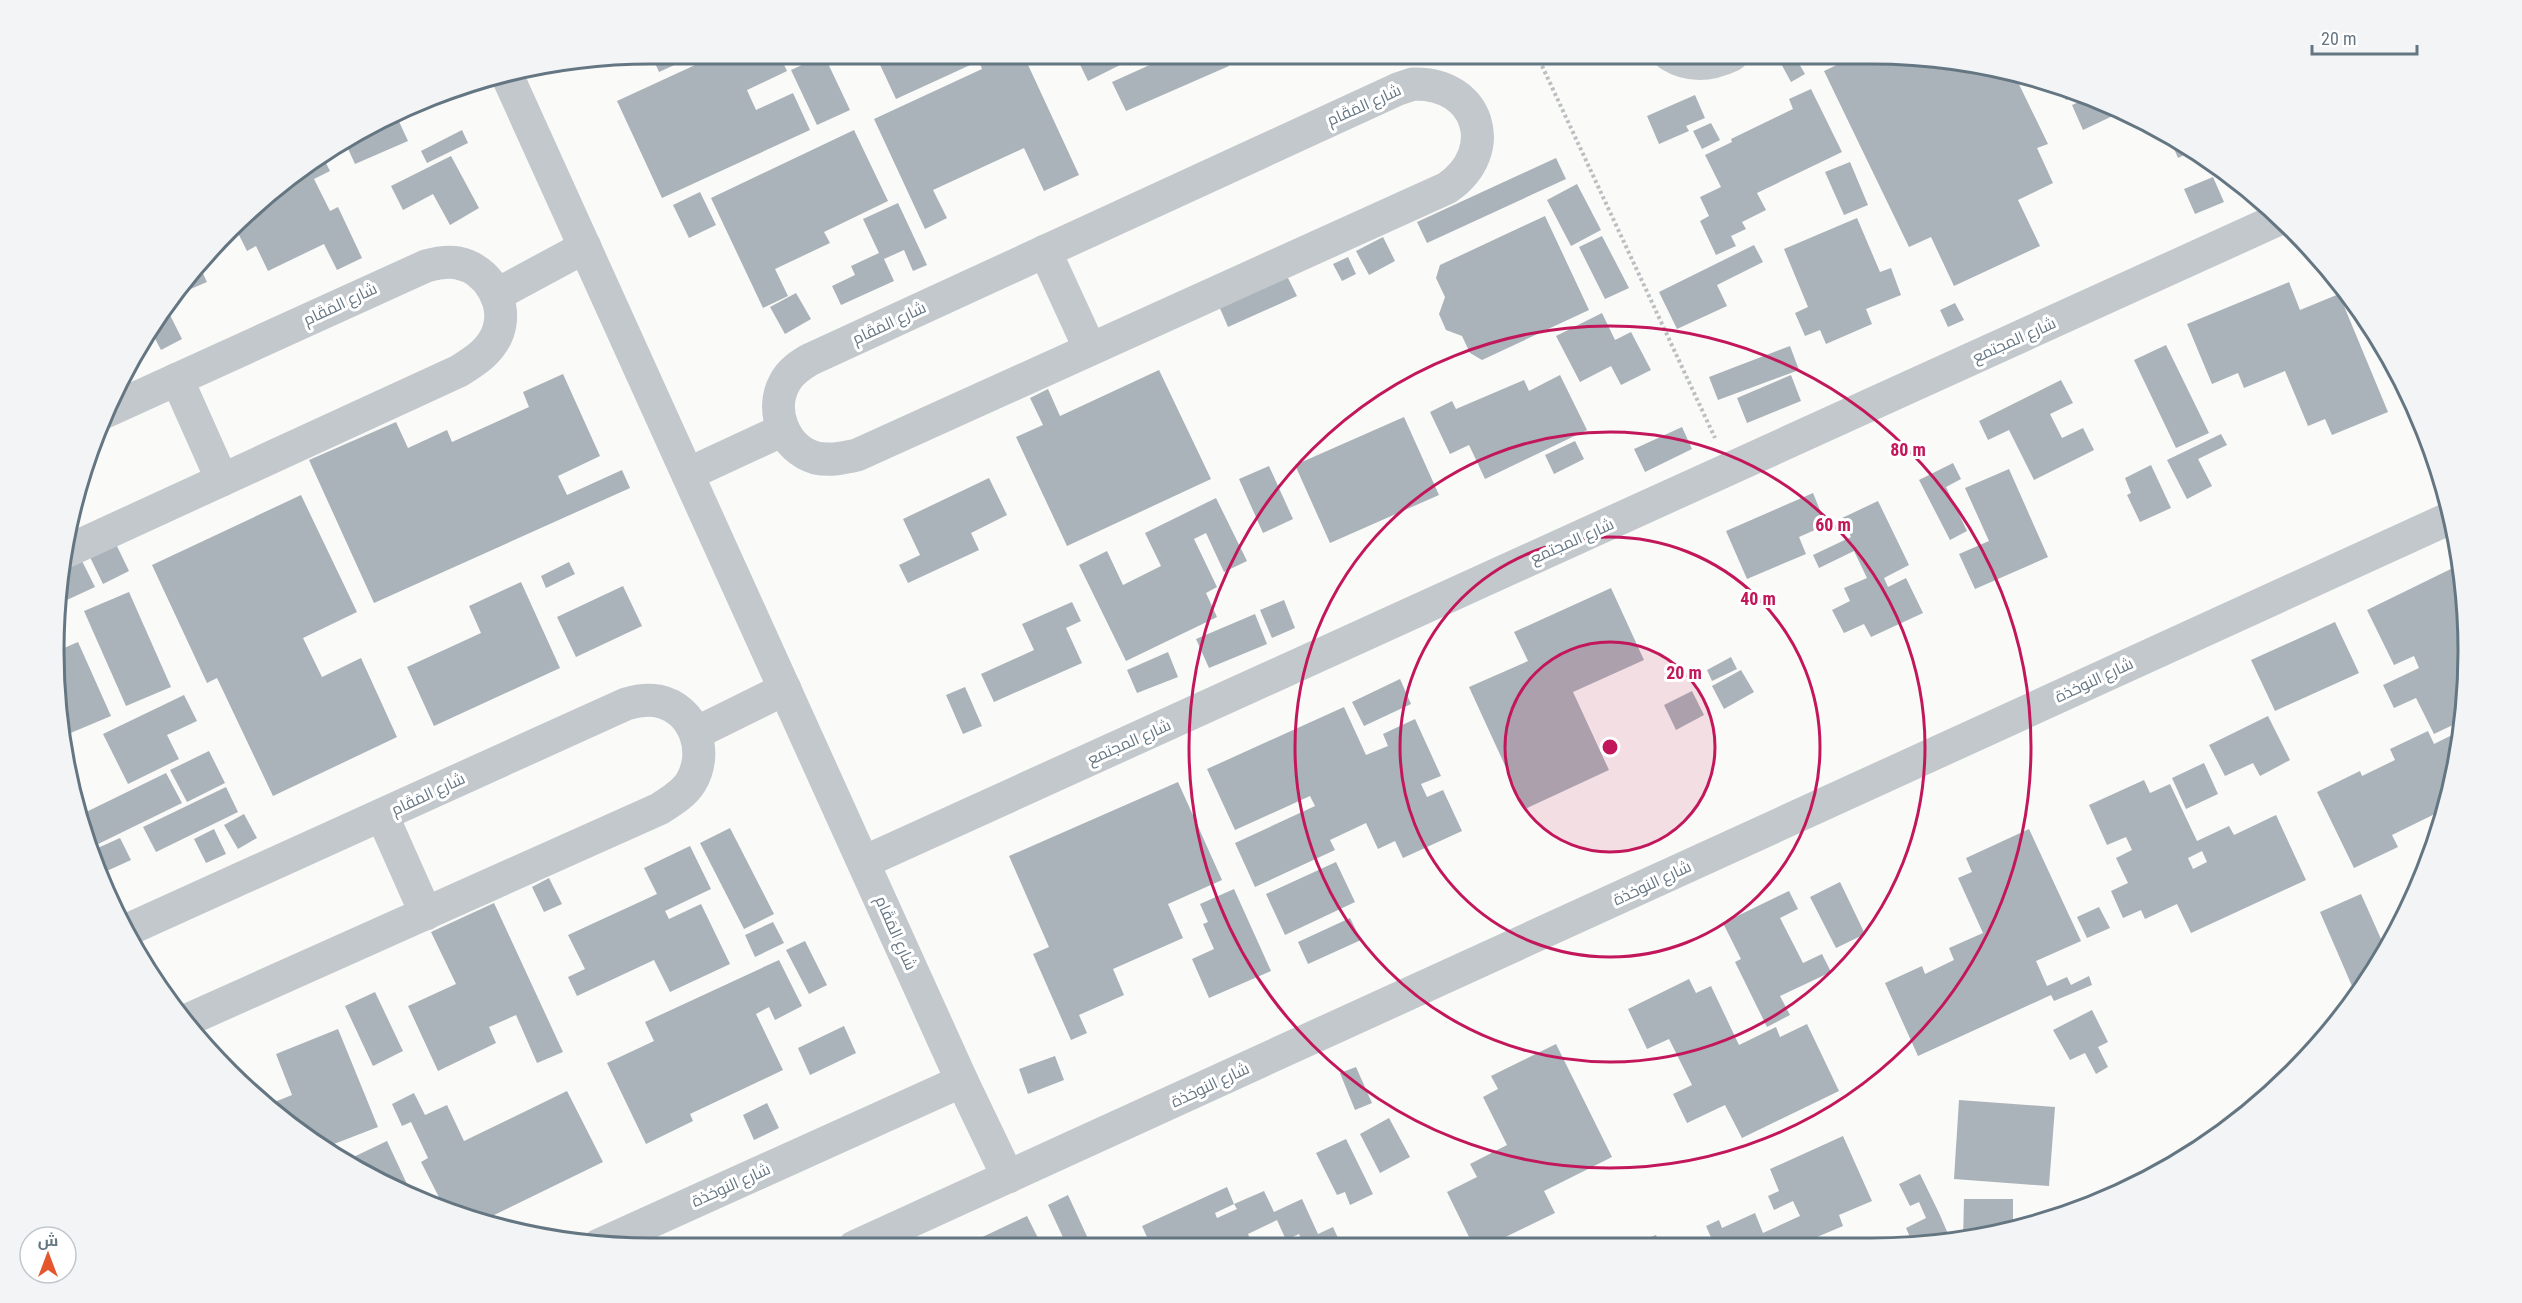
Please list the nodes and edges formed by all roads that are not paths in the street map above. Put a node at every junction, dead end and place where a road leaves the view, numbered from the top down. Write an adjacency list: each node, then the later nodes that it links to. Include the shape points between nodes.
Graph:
1 (510, 82): 3 (street, شارع المَقَام)
2 (2271, 222): 17 (street, شارع المجتمع)
3 (585, 247): 5 (street); 10 (street, شارع المَقَام)
4 (1045, 251): 6 (street); 6 (street, شارع المَقَام, via 1413,84 1429,84 1458,95 1475,122 1478,137 1473,160 1460,179 1447,188); 9 (street, شارع المَقَام, via 795,369 779,398)
5 (496, 294): 7 (street, شارع المَقَام, via 488,280 467,266 442,262 426,266); 11 (street, via 501,313 498,331 477,360)
6 (1090, 349): 9 (street, شارع المَقَام, via 857,455 815,458 791,442)
7 (177, 379): 8 (street, شارع المَقَام); 11 (street)
8 (119, 406)
9 (783, 430): 10 (street)
10 (688, 474): 14 (street, شارع المَقَام)
11 (222, 480): 13 (street)
12 (2442, 522): 22 (street, شارع النوخذة)
13 (74, 548)
14 (785, 689): 15 (street); 17 (street, شارع المَقَام)
15 (696, 733): 16 (street, شارع المَقَام, via 674,707 659,701 626,704); 18 (street, via 700,750 698,769 690,785 676,798)
16 (382, 814): 18 (street, شارع المَقَام); 19 (street, شارع المَقَام)
17 (864, 862): 21 (street, شارع المَقَام)
18 (426, 914): 20 (street)
19 (134, 927)
20 (193, 1018)
21 (962, 1081): 22 (street, شارع المَقَام); 23 (street, شارع النوخذة)
22 (1008, 1177): 24 (street, شارع النوخذة)
23 (616, 1237)
24 (874, 1238)

